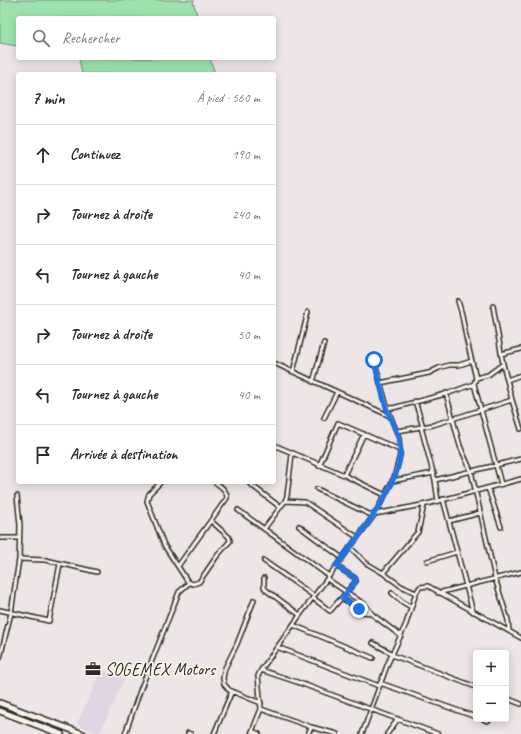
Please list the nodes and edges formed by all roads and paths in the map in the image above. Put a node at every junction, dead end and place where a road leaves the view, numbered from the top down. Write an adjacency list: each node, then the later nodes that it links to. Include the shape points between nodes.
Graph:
1 (458, 301): 8 (street)
2 (493, 306): 6 (street)
3 (308, 312): 11 (street)
4 (324, 343): 15 (street)
5 (521, 349): 6 (street)
6 (502, 354): 10 (street)
7 (374, 360): 16 (street)
8 (472, 362): 13 (street); 16 (street, via 449,365 430,373)
9 (276, 364): 11 (street)
10 (503, 364): 13 (street, via 488,375); 14 (street)
11 (293, 372): 15 (street)
12 (521, 376): 14 (street)
13 (476, 378): 17 (street)
14 (507, 380): 20 (street)
15 (313, 382): 18 (street)
16 (380, 383): 22 (street)
17 (474, 384): 19 (street); 23 (street)
18 (337, 392): 24 (street); 25 (street)
19 (446, 393): 21 (street); 26 (street)
20 (512, 400): 23 (street); 28 (street)
21 (415, 401): 22 (street, via 393,408); 27 (street)
22 (387, 407): 24 (street)
23 (481, 409): 26 (street); 35 (street)
24 (390, 416): 29 (street)
25 (324, 418)
26 (452, 419): 27 (street); 37 (street)
27 (422, 427): 29 (street); 38 (street)
28 (521, 429)
29 (397, 431): 32 (street)
30 (364, 434): 32 (street); 36 (street, via 338,423); 39 (street)
31 (276, 447): 33 (street)
32 (400, 450): 42 (street)
33 (292, 454): 36 (street); 53 (street)
34 (521, 459): 35 (street)
35 (496, 465): 37 (street); 46 (street)
36 (319, 466): 39 (street)
37 (471, 471): 41 (street); 49 (street)
38 (434, 472): 41 (street); 42 (street)
39 (344, 475): 50 (street)
40 (521, 479): 46 (street)
41 (435, 480): 54 (street)
42 (392, 481): 50 (street)
43 (159, 484): 75 (street, via 148,496 147,501 161,540)
44 (217, 484): 60 (street, via 225,490 227,498)
45 (250, 484): 56 (street)
46 (501, 484): 47 (street)
47 (488, 488): 49 (street); 63 (street)
48 (317, 490): 59 (street)
49 (476, 491): 52 (street); 58 (street)
50 (385, 495): 59 (street)
51 (17, 496): 67 (street)
52 (444, 499): 54 (street); 61 (street)
53 (285, 500): 56 (street); 65 (street, via 305,502)
54 (438, 501): 55 (street)
55 (424, 505): 59 (street); 79 (street, via 418,532)
56 (280, 507): 64 (street)
57 (238, 510): 64 (street)
58 (480, 513): 61 (street); 82 (street)
59 (374, 515): 65 (street)
60 (210, 520): 75 (street); 83 (street, via 229,537 230,541 198,582)
61 (449, 522): 69 (street)
62 (299, 526): 70 (street)
63 (501, 528)
64 (264, 529): 80 (street)
65 (357, 537): 68 (street)
66 (0, 538): 67 (street)
67 (19, 538): 71 (street)
68 (350, 547): 70 (street); 79 (street)
69 (457, 552): 73 (street); 84 (street)
70 (342, 558): 76 (street)
71 (18, 559): 74 (street, via 46,560); 95 (street)
72 (264, 560): 89 (street)
73 (427, 561)
74 (60, 564): 77 (street); 95 (street, via 49,621)
75 (178, 566): 83 (street)
76 (336, 566): 80 (street); 85 (street, via 356,580)
77 (97, 572)
78 (521, 572): 82 (street)
79 (383, 574): 87 (street)
80 (328, 577): 85 (street); 89 (street)
81 (264, 578): 97 (street, via 266,590)
82 (495, 578): 84 (street); 99 (street)
83 (188, 582): 124 (street, via 179,592)
84 (466, 586): 88 (street); 94 (street)
85 (346, 592): 90 (street); 96 (street)
86 (392, 592): 92 (street)
87 (416, 593): 88 (street, via 424,586); 92 (street)
88 (438, 593): 94 (street)
89 (314, 597): 90 (street, via 330,611); 97 (street)
90 (342, 598): 96 (street, via 364,612)
91 (254, 600): 110 (street, via 222,678 226,687)
92 (412, 607): 100 (street)
93 (0, 610): 95 (street)
94 (473, 612): 99 (street)
95 (11, 613): 105 (street)
96 (372, 613): 100 (street)
97 (300, 615): 98 (street)
98 (292, 625): 103 (street); 106 (street)
99 (509, 631): 101 (street)
100 (401, 636): 104 (street)
101 (521, 638)
102 (372, 643): 104 (street)
103 (277, 647): 107 (street); 108 (street)
104 (392, 654): 108 (street); 109 (street)
105 (0, 658)
106 (372, 658)
107 (261, 670): 113 (street, via 258,676); 116 (street)
108 (380, 684): 116 (street); 118 (street)
109 (473, 685)
110 (232, 691): 113 (street); 125 (street)
111 (509, 699): 114 (street)
112 (0, 703): 123 (main road)
113 (261, 703): 115 (street)
114 (521, 704)
115 (261, 709): 120 (street); 121 (street)
116 (371, 710): 119 (street); 130 (street)
117 (0, 712): 122 (main road)
118 (473, 716)
119 (398, 719): 131 (street); 132 (street)
120 (311, 727): 127 (street); 128 (street)
121 (251, 733): 126 (street)
122 (61, 734)
123 (83, 734)
124 (125, 734)
125 (214, 734)
126 (259, 734)
127 (308, 734)
128 (334, 734): 129 (street)
129 (337, 734)
130 (362, 734)
131 (387, 734)
132 (438, 734)

